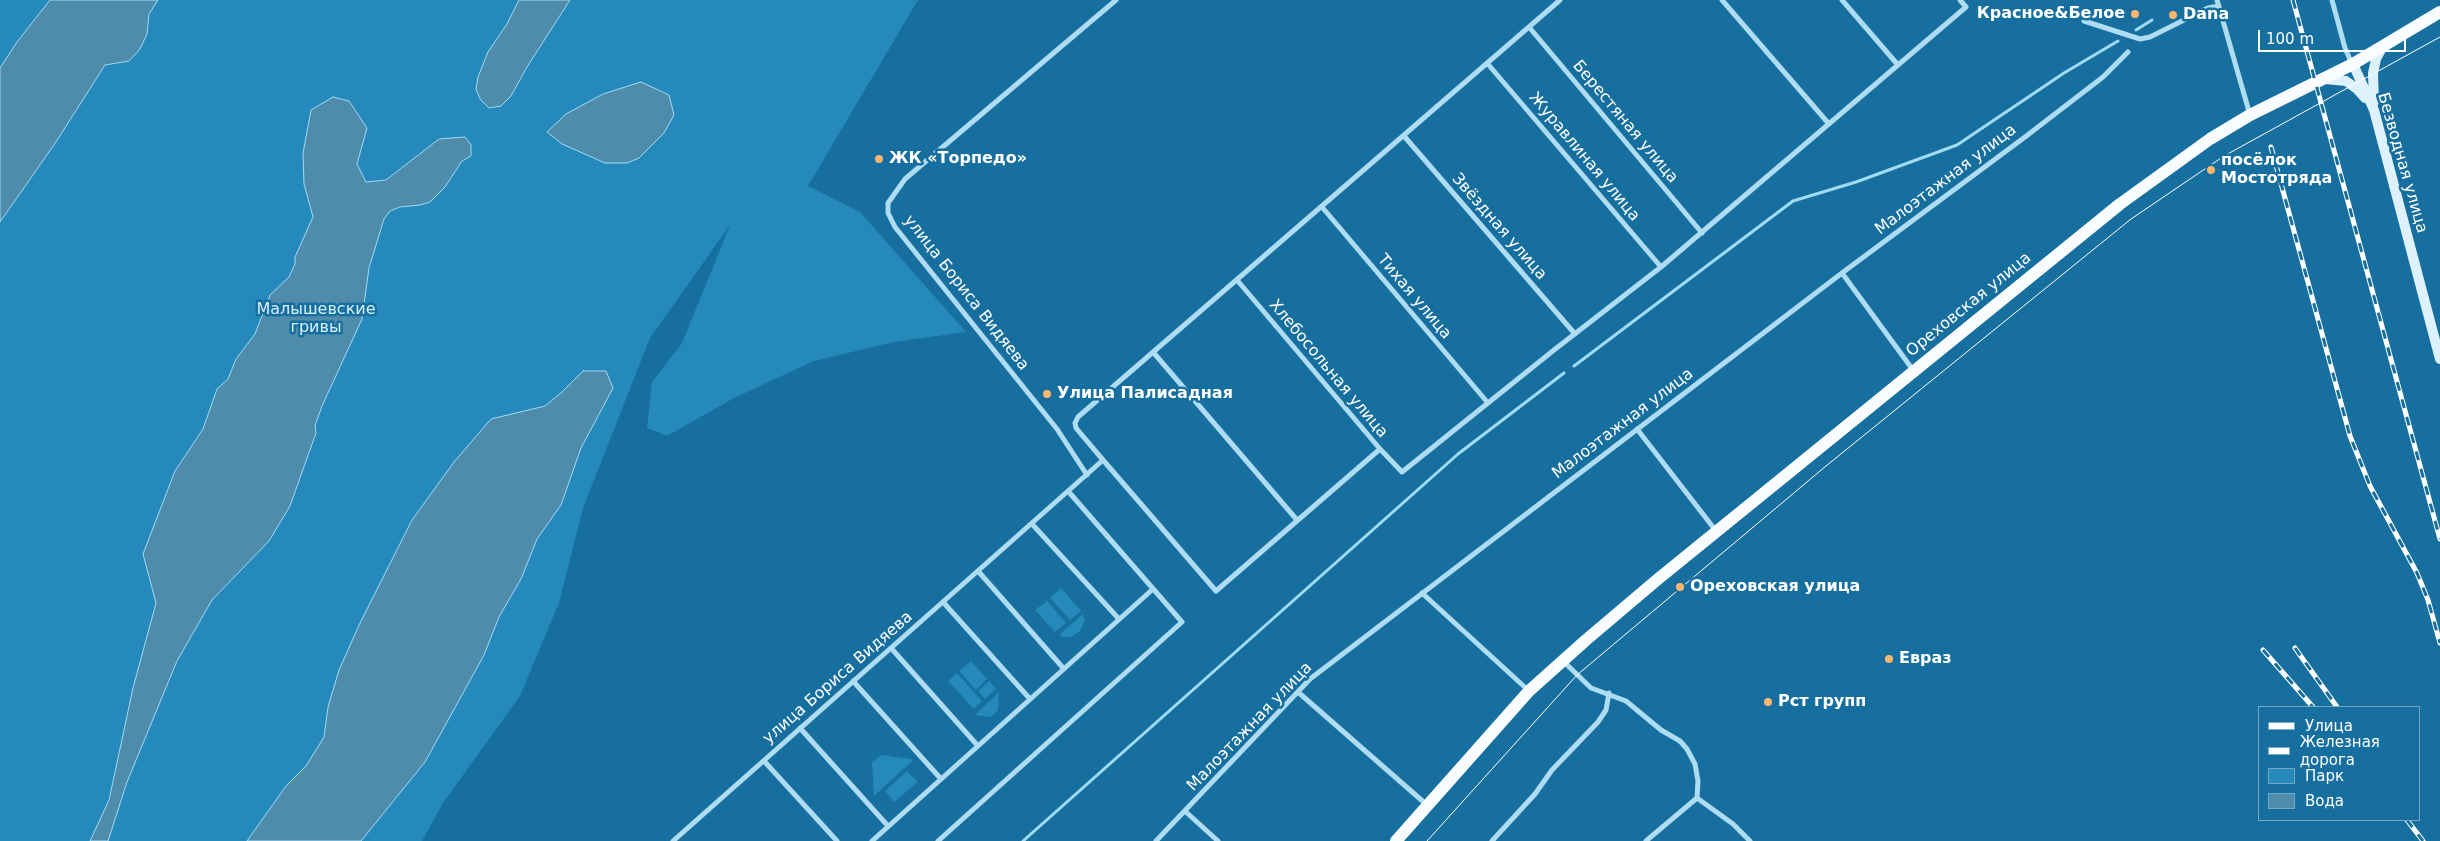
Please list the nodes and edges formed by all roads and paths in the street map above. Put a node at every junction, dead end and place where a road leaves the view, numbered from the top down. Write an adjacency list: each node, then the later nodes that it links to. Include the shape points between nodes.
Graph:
1 (1116, 0): 35 (street, улица Бориса Видяева, via 905,179 888,203 888,213 895,227 1058,429)
2 (1560, 0): 11 (street)
3 (1722, 0): 20 (street)
4 (1842, 0): 16 (street)
5 (1960, 0): 16 (street, via 1966,6)
6 (2218, 0): 8 (street)
7 (2332, 0): 15 (street, via 2345,48)
8 (2219, 6): 10 (street, via 2140,39); 19 (street)
9 (2440, 12): 12 (main road, Ореховская улица)
10 (2084, 20)
11 (1529, 27): 14 (street); 23 (street, Берестяная улица)
12 (2383, 46): 15 (main road, Ореховская улица); 18 (main road, via 2373,73)
13 (2128, 52): 25 (street, Малоэтажная улица, via 2103,77)
14 (1487, 63): 21 (street); 24 (street, Журавлиная улица)
15 (2353, 64): 17 (main road, Ореховская улица); 18 (main road, Безводная улица)
16 (1898, 65): 20 (street)
17 (2326, 79): 18 (main road, via 2352,84); 19 (main road, Ореховская улица)
18 (2374, 110): 29 (main road, Безводная улица)
19 (2250, 115): 30 (main road, Ореховская улица, via 2194,148 2154,178)
20 (1829, 124): 23 (street)
21 (1404, 136): 22 (street); 27 (street, Звёздная улица)
22 (1322, 206): 26 (street); 31 (street, Тихая улица)
23 (1702, 233): 24 (street)
24 (1661, 267): 27 (street)
25 (1842, 273): 30 (street); 32 (street, Малоэтажная улица)
26 (1238, 280): 28 (street); 33 (street, Хлебосольная улица)
27 (1575, 334): 31 (street)
28 (1153, 352): 34 (street, via 1078,417 1076,428); 37 (street)
29 (2440, 359)
30 (1914, 371): 39 (main road, Ореховская улица)
31 (1488, 403): 33 (street, Хлебосольная улица, via 1402,472)
32 (1637, 429): 39 (street); 42 (street, Малоэтажная улица)
33 (1380, 449): 37 (street)
34 (1103, 460): 35 (street, улица Бориса Видяева); 37 (street, via 1216,591)
35 (1087, 475): 36 (street, улица Бориса Видяева)
36 (1068, 491): 38 (street, улица Бориса Видяева); 41 (street)
37 (1297, 520)
38 (1032, 524): 40 (street, улица Бориса Видяева); 44 (street)
39 (1717, 532): 46 (main road, Ореховская улица)
40 (978, 571): 43 (street, улица Бориса Видяева); 47 (street)
41 (1153, 589): 44 (street); 64 (street, via 1182,622)
42 (1422, 593): 49 (street); 50 (street, Малоэтажная улица, via 1310,679)
43 (943, 602): 45 (street, улица Бориса Видяева); 52 (street)
44 (1119, 619): 47 (street)
45 (891, 648): 48 (street, улица Бориса Видяева); 54 (street)
46 (1563, 661): 49 (main road, Ореховская улица); 51 (street, via 1591,688)
47 (1064, 669): 52 (street)
48 (853, 681): 53 (street, улица Бориса Видяева); 56 (street)
49 (1529, 691): 58 (main road, Ореховская улица)
50 (1298, 692): 58 (street); 59 (street, Малоэтажная улица)
51 (1609, 693): 57 (street, via 1626,701 1687,748 1695,764); 68 (street, via 1606,710 1598,722)
52 (1030, 699): 54 (street)
53 (800, 728): 55 (street, улица Бориса Видяева); 60 (street)
54 (978, 746): 56 (street)
55 (764, 761): 61 (street, улица Бориса Видяева); 62 (street)
56 (941, 779): 60 (street)
57 (1697, 798): 69 (street); 70 (street)
58 (1427, 806): 67 (main road, Ореховская улица)
59 (1186, 812): 65 (street, Малоэтажная улица); 66 (street)
60 (888, 826): 63 (street)
61 (673, 841)
62 (837, 841)
63 (872, 841)
64 (938, 841)
65 (1156, 841)
66 (1218, 841)
67 (1396, 841)
68 (1492, 841)
69 (1646, 841)
70 (1750, 841)

